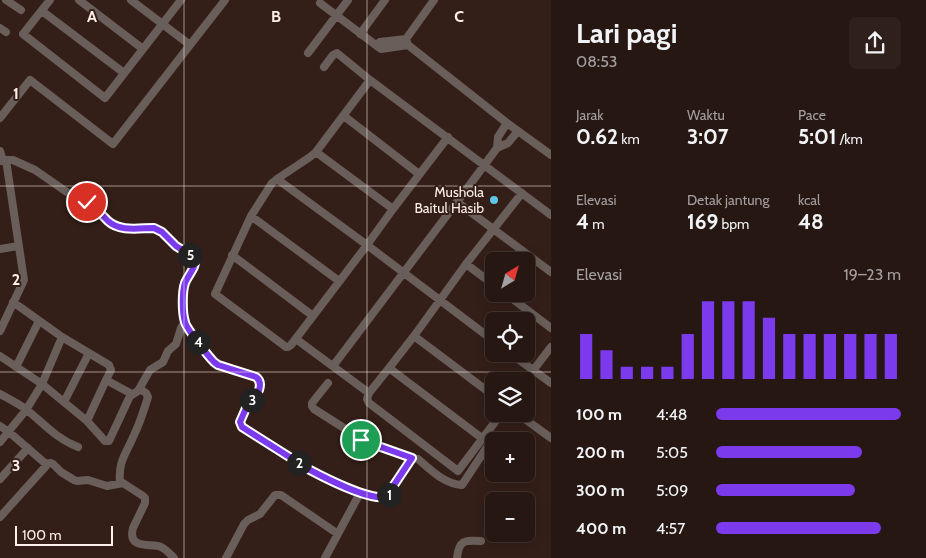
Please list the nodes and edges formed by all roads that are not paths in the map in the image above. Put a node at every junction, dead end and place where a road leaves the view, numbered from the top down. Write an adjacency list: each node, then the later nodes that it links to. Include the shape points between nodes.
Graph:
1 (6, 0): 11 (street)
2 (50, 0): 12 (street)
3 (79, 0): 18 (street)
4 (131, 0): 14 (street)
5 (181, 0): 14 (street)
6 (225, 0): 17 (street)
7 (348, 0): 13 (street)
8 (385, 0): 15 (street)
9 (434, 0): 16 (street)
10 (320, 3): 13 (street)
11 (21, 10)
12 (42, 11): 21 (street); 21 (street, via 23,34 105,98)
13 (337, 15): 15 (street); 19 (street)
14 (162, 24): 17 (street); 18 (street)
15 (360, 34): 16 (street, via 381,49)
16 (407, 42): 25 (street)
17 (190, 45): 24 (street, via 113,144 30,80)
18 (143, 49): 21 (street)
19 (308, 53)
20 (324, 67): 22 (street, via 337,54)
21 (124, 73)
22 (370, 80): 23 (street); 27 (street)
23 (344, 116): 30 (street); 34 (street)
24 (0, 118)
25 (507, 123): 26 (street); 28 (street, via 498,137)
26 (518, 131): 28 (street, via 508,143); 31 (street)
27 (448, 137): 33 (street); 34 (street)
28 (497, 148): 33 (street)
29 (0, 151): 32 (street)
30 (316, 152): 35 (street); 38 (street)
31 (551, 155)
32 (3, 161): 43 (street); 56 (street, via 13,160 34,170 90,204 109,222 121,228 158,229 195,258 184,286)
33 (484, 166): 36 (street); 37 (street)
34 (419, 174): 38 (street)
35 (277, 179): 40 (street); 42 (street)
36 (522, 193): 39 (street); 41 (street)
37 (457, 202): 41 (street); 48 (street)
38 (393, 209): 42 (street)
39 (551, 215)
40 (251, 216): 45 (street); 50 (street)
41 (494, 230): 46 (street); 47 (street)
42 (366, 245): 48 (street); 50 (street)
43 (18, 246): 44 (street); 52 (street, via 24,280)
44 (0, 249)
45 (232, 255): 54 (street); 62 (street, via 216,294 286,347)
46 (466, 264): 49 (street); 51 (street)
47 (551, 272)
48 (403, 273): 51 (street); 67 (street)
49 (485, 278)
50 (339, 282): 54 (street)
51 (439, 300): 59 (street); 60 (street)
52 (13, 302): 55 (street); 58 (street)
53 (517, 302): 57 (street)
54 (313, 316): 62 (street)
55 (39, 321): 61 (street); 68 (street)
56 (185, 322): 75 (street, via 175,346 168,351 162,363 150,370); 97 (street, via 214,362 260,380 259,390 240,422 242,427 310,470)
57 (550, 325)
58 (0, 331)
59 (485, 334)
60 (414, 336): 69 (street); 76 (street)
61 (62, 337): 64 (street); 74 (street)
62 (296, 339): 67 (street)
63 (551, 347): 70 (street)
64 (89, 353): 71 (street, via 111,367); 80 (street)
65 (0, 356): 68 (street)
66 (523, 362): 70 (street)
67 (333, 366): 78 (street)
68 (16, 367): 74 (street)
69 (389, 368): 78 (street); 87 (street)
70 (534, 370): 73 (street)
71 (106, 380): 79 (street); 82 (street)
72 (328, 383): 93 (street, via 312,403 314,410 366,442)
73 (551, 383)
74 (42, 384): 80 (street); 81 (street)
75 (140, 389): 79 (street); 96 (street, via 148,397 124,456)
76 (485, 389)
77 (0, 394): 81 (street)
78 (369, 394): 89 (street, via 369,402 456,470)
79 (130, 396): 82 (street, via 109,441 105,441)
80 (64, 402): 82 (street)
81 (26, 410): 85 (street); 91 (street, via 59,438)
82 (86, 421)
83 (529, 422): 86 (street)
84 (0, 426): 85 (street)
85 (9, 432): 88 (street); 92 (street)
86 (551, 438)
87 (485, 440)
88 (0, 442)
89 (485, 442)
90 (485, 443): 93 (street, via 462,484 447,482 418,459)
91 (78, 447)
92 (28, 448): 94 (street); 95 (street)
93 (412, 458): 97 (street, via 386,497)
94 (46, 464): 96 (street, via 53,464 77,481 88,480 108,486); 98 (street)
95 (0, 479)
96 (120, 483): 101 (street, via 145,498 132,531 133,538 142,545 164,548)
97 (360, 492): 99 (street)
98 (0, 516)
99 (338, 534): 102 (street, via 281,495 275,495 260,514 244,524); 103 (street)
100 (481, 541): 104 (street, via 467,540 461,544)
101 (174, 558)
102 (226, 558)
103 (325, 558)
104 (457, 558)

